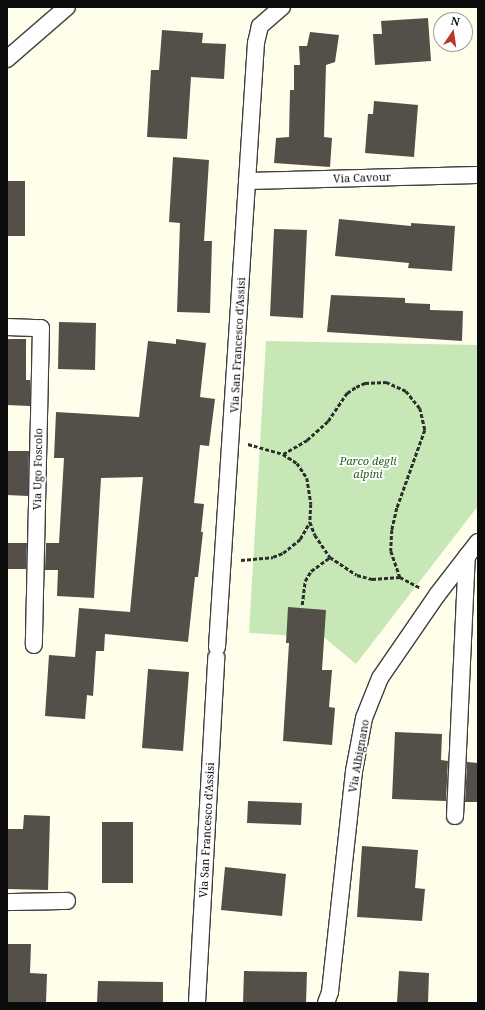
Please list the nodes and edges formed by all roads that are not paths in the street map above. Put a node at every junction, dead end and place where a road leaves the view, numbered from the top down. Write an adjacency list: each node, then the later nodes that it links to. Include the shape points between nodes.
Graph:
1 (67, 7): 3 (street)
2 (280, 8): 5 (street, Via San Francesco d'Assisi, via 260,26 256,43)
3 (7, 59)
4 (478, 175): 5 (street, Via Cavour)
5 (247, 181): 14 (street, Via San Francesco d'Assisi)
6 (7, 327): 9 (street, Via Ugo Foscolo, via 41,328)
7 (478, 542): 8 (street, Via Albignano)
8 (467, 556): 10 (street); 13 (street, Via Albignano, via 380,678 364,718 354,771)
9 (34, 645)
10 (455, 816)
11 (67, 901): 12 (street)
12 (7, 902)
13 (328, 997)
14 (197, 1003)

